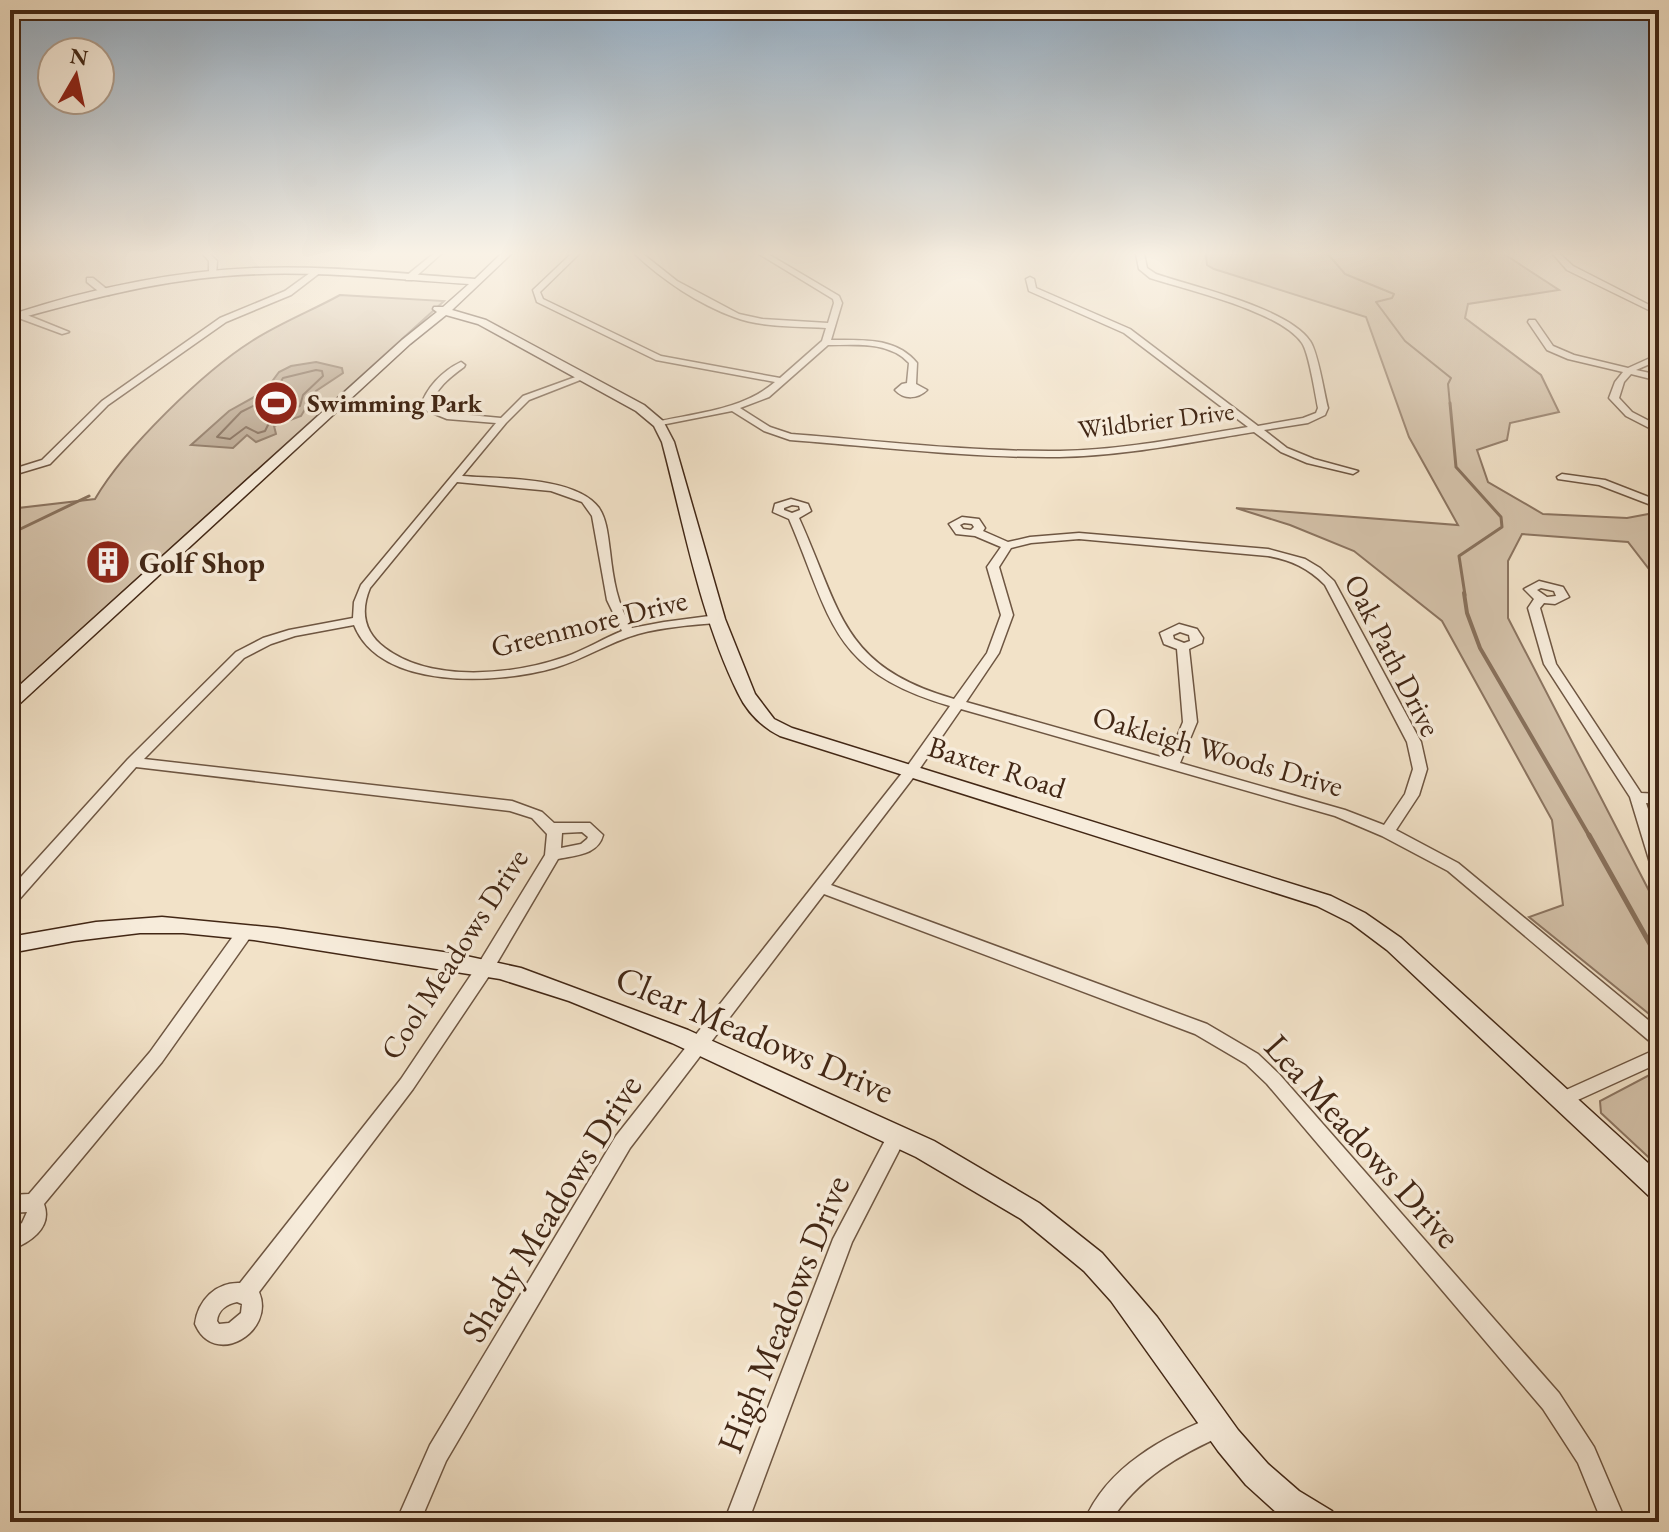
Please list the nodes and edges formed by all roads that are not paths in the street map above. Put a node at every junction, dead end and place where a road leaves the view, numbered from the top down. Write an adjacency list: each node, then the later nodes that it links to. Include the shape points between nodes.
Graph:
1 (44, 325): 13 (street)
2 (215, 325): 30 (street, via 105,403 46,462)
3 (424, 325): 15 (street)
4 (428, 325): 15 (street)
5 (489, 325): 14 (street)
6 (496, 325): 14 (street)
7 (594, 325): 22 (street, via 659,358)
8 (825, 325): 12 (street)
9 (1114, 325): 27 (street)
10 (1285, 325): 27 (street, Wildbrier Drive, via 1307,343 1323,408 1305,421)
11 (1534, 325): 19 (street, via 1550,348)
12 (832, 326): 16 (street)
13 (65, 332)
14 (514, 339): 20 (street)
15 (406, 342): 42 (street)
16 (826, 342): 22 (street); 23 (street, via 900,351 913,363)
17 (1659, 357): 19 (street, via 1634,364)
18 (461, 365): 25 (street, via 438,384 425,408 447,416)
19 (1628, 372): 21 (street); 28 (street, via 1614,398 1629,414)
20 (584, 377): 25 (street, via 526,398); 26 (street)
21 (1659, 378)
22 (784, 381): 24 (street)
23 (911, 386)
24 (733, 408): 26 (street); 27 (street, Wildbrier Drive, via 790,437 1021,454 1120,450)
25 (503, 421): 32 (street)
26 (659, 424): 38 (street, Baxter Road)
27 (1256, 429): 29 (street, via 1292,453)
28 (1659, 430)
29 (1353, 471)
30 (10, 473)
31 (1562, 477): 33 (street, via 1601,482)
32 (454, 479): 39 (street, via 365,587); 40 (street, via 544,487 590,504 598,520 613,604)
33 (1659, 505)
34 (793, 517): 43 (street, Oakleigh Woods Drive, via 841,631 855,651 902,685)
35 (976, 532): 36 (street)
36 (1007, 546): 43 (street, Shady Meadows Drive, via 993,567 1007,615 993,653); 50 (street, Oak Path Drive, via 1044,536 1168,543 1280,555 1321,573 1414,742 1420,769 1412,795)
37 (1541, 598): 47 (street, via 1534,608 1550,664)
38 (717, 619): 40 (street, Greenmore Drive); 46 (street, Baxter Road, via 747,695 768,723)
39 (358, 621): 40 (street, Greenmore Drive, via 368,640 389,657 430,670 490,676 554,664); 44 (street, via 253,647 230,663)
40 (629, 633)
41 (1183, 647): 45 (street, via 1190,722)
42 (10, 703)
43 (956, 705): 45 (street, Oakleigh Woods Drive); 46 (street, Shady Meadows Drive)
44 (133, 762): 49 (street, Cool Meadows Drive, via 512,806 537,815); 54 (street)
45 (1172, 766): 50 (street, Oakleigh Woods Drive, via 1340,813)
46 (911, 771): 53 (street, Shady Meadows Drive); 61 (street, Baxter Road, via 1324,901 1358,918 1394,944)
47 (1637, 797): 48 (street); 52 (street)
48 (1659, 799)
49 (552, 828): 51 (street, Cool Meadows Drive); 51 (street, via 585,827 596,838 585,848)
50 (1387, 832): 58 (street, Oakleigh Woods Drive, via 1462,874)
51 (553, 855): 57 (street, Cool Meadows Drive)
52 (1659, 866)
53 (820, 887): 59 (street, Shady Meadows Drive); 73 (street, Lea Meadows Drive, via 1201,1029 1252,1059 1551,1401 1586,1455)
54 (10, 899)
55 (245, 932): 56 (street, Clear Meadows Drive, via 179,925 81,930); 57 (street, Clear Meadows Drive); 64 (street, via 156,1057)
56 (10, 945)
57 (485, 968): 59 (street, Clear Meadows Drive, via 541,983); 67 (street, Cool Meadows Drive, via 407,1084)
58 (1659, 1039)
59 (699, 1043): 62 (street, Clear Meadows Drive); 69 (street, Shady Meadows Drive, via 604,1171 438,1453)
60 (1659, 1055): 61 (street)
61 (1563, 1099): 63 (street, Baxter Road)
62 (898, 1135): 68 (street, Clear Meadows Drive, via 1022,1203 1095,1264); 70 (street, High Meadows Drive, via 829,1273)
63 (1659, 1189)
64 (33, 1203): 65 (street); 66 (street, via 34,1223)
65 (10, 1204)
66 (10, 1241)
67 (244, 1295)
68 (1218, 1426): 71 (street, via 1132,1474); 72 (street, Clear Meadows Drive, via 1285,1498)
69 (408, 1522)
70 (736, 1522)
71 (1096, 1522)
72 (1321, 1522)
73 (1614, 1522)

